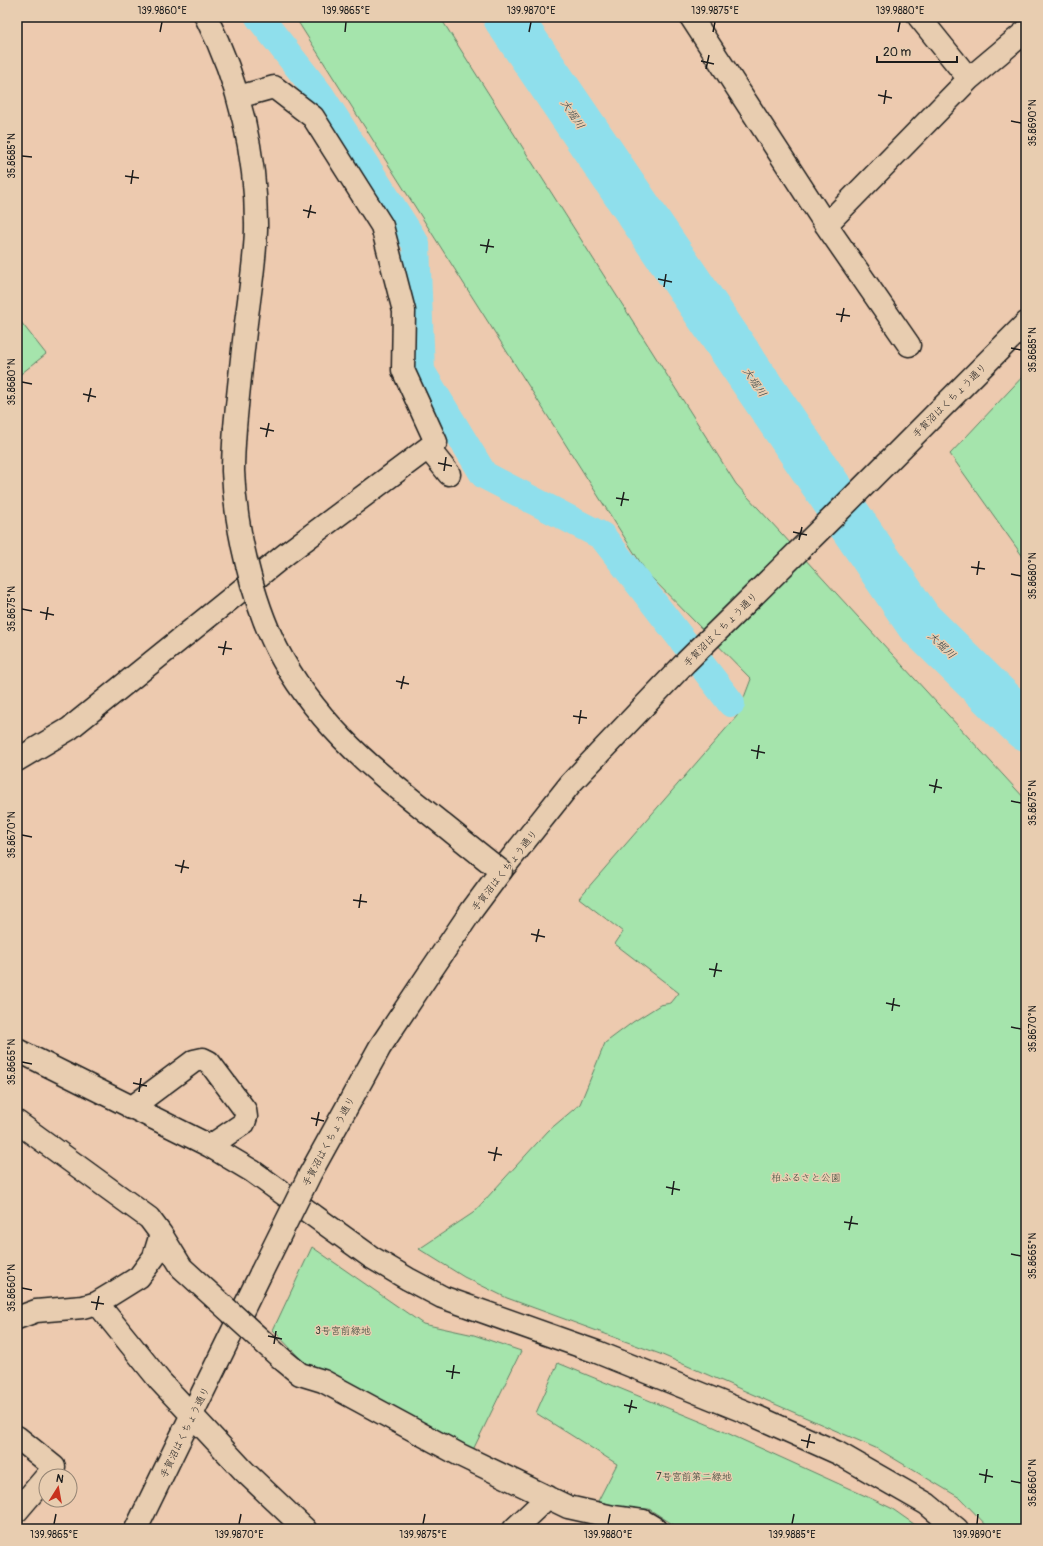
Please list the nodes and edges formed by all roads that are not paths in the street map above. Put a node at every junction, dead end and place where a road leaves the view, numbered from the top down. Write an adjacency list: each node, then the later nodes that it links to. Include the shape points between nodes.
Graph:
1 (206, 17): 6 (street, via 217,39)
2 (691, 17): 7 (street)
3 (919, 17): 5 (street)
4 (1026, 31): 5 (street)
5 (969, 79): 7 (street)
6 (238, 97): 10 (street, via 274,87 313,117 382,226 404,311 403,370 436,442); 13 (street, bridge, via 254,174 256,230 239,375 233,470 235,500 249,572 261,610 277,649 295,679 343,740 373,768)
7 (826, 225): 9 (street)
8 (1026, 323): 13 (street, 手賀沼はくちょう通り, via 686,662 571,783)
9 (909, 345)
10 (428, 448): 11 (street); 12 (street, via 286,554 69,729)
11 (449, 474)
12 (17, 760)
13 (502, 871): 21 (street, 手賀沼はくちょう通り, bridge, via 472,910 380,1047 310,1174)
14 (17, 1050): 15 (street)
15 (131, 1108): 17 (street); 17 (street, via 194,1061 203,1059 209,1062 245,1110 246,1117 244,1123)
16 (17, 1122): 18 (street, via 149,1218)
17 (210, 1146): 31 (street, via 252,1171 371,1256 408,1279 442,1296 597,1352 753,1415 838,1453 927,1504)
18 (161, 1234): 19 (street, via 154,1257 139,1277); 25 (street, bridge, via 182,1268 300,1374 323,1381 460,1455)
19 (97, 1303): 20 (street, via 83,1307 36,1311); 21 (street, via 160,1381)
20 (17, 1318)
21 (193, 1415): 27 (street, 手賀沼はくちょう通り); 28 (street, via 244,1471)
22 (17, 1437): 23 (street)
23 (53, 1468)
24 (38, 1488): 26 (street)
25 (548, 1497): 29 (street); 30 (street, via 568,1507 643,1521)
26 (17, 1512)
27 (136, 1529)
28 (305, 1529)
29 (514, 1529)
30 (656, 1529)
31 (958, 1529)

